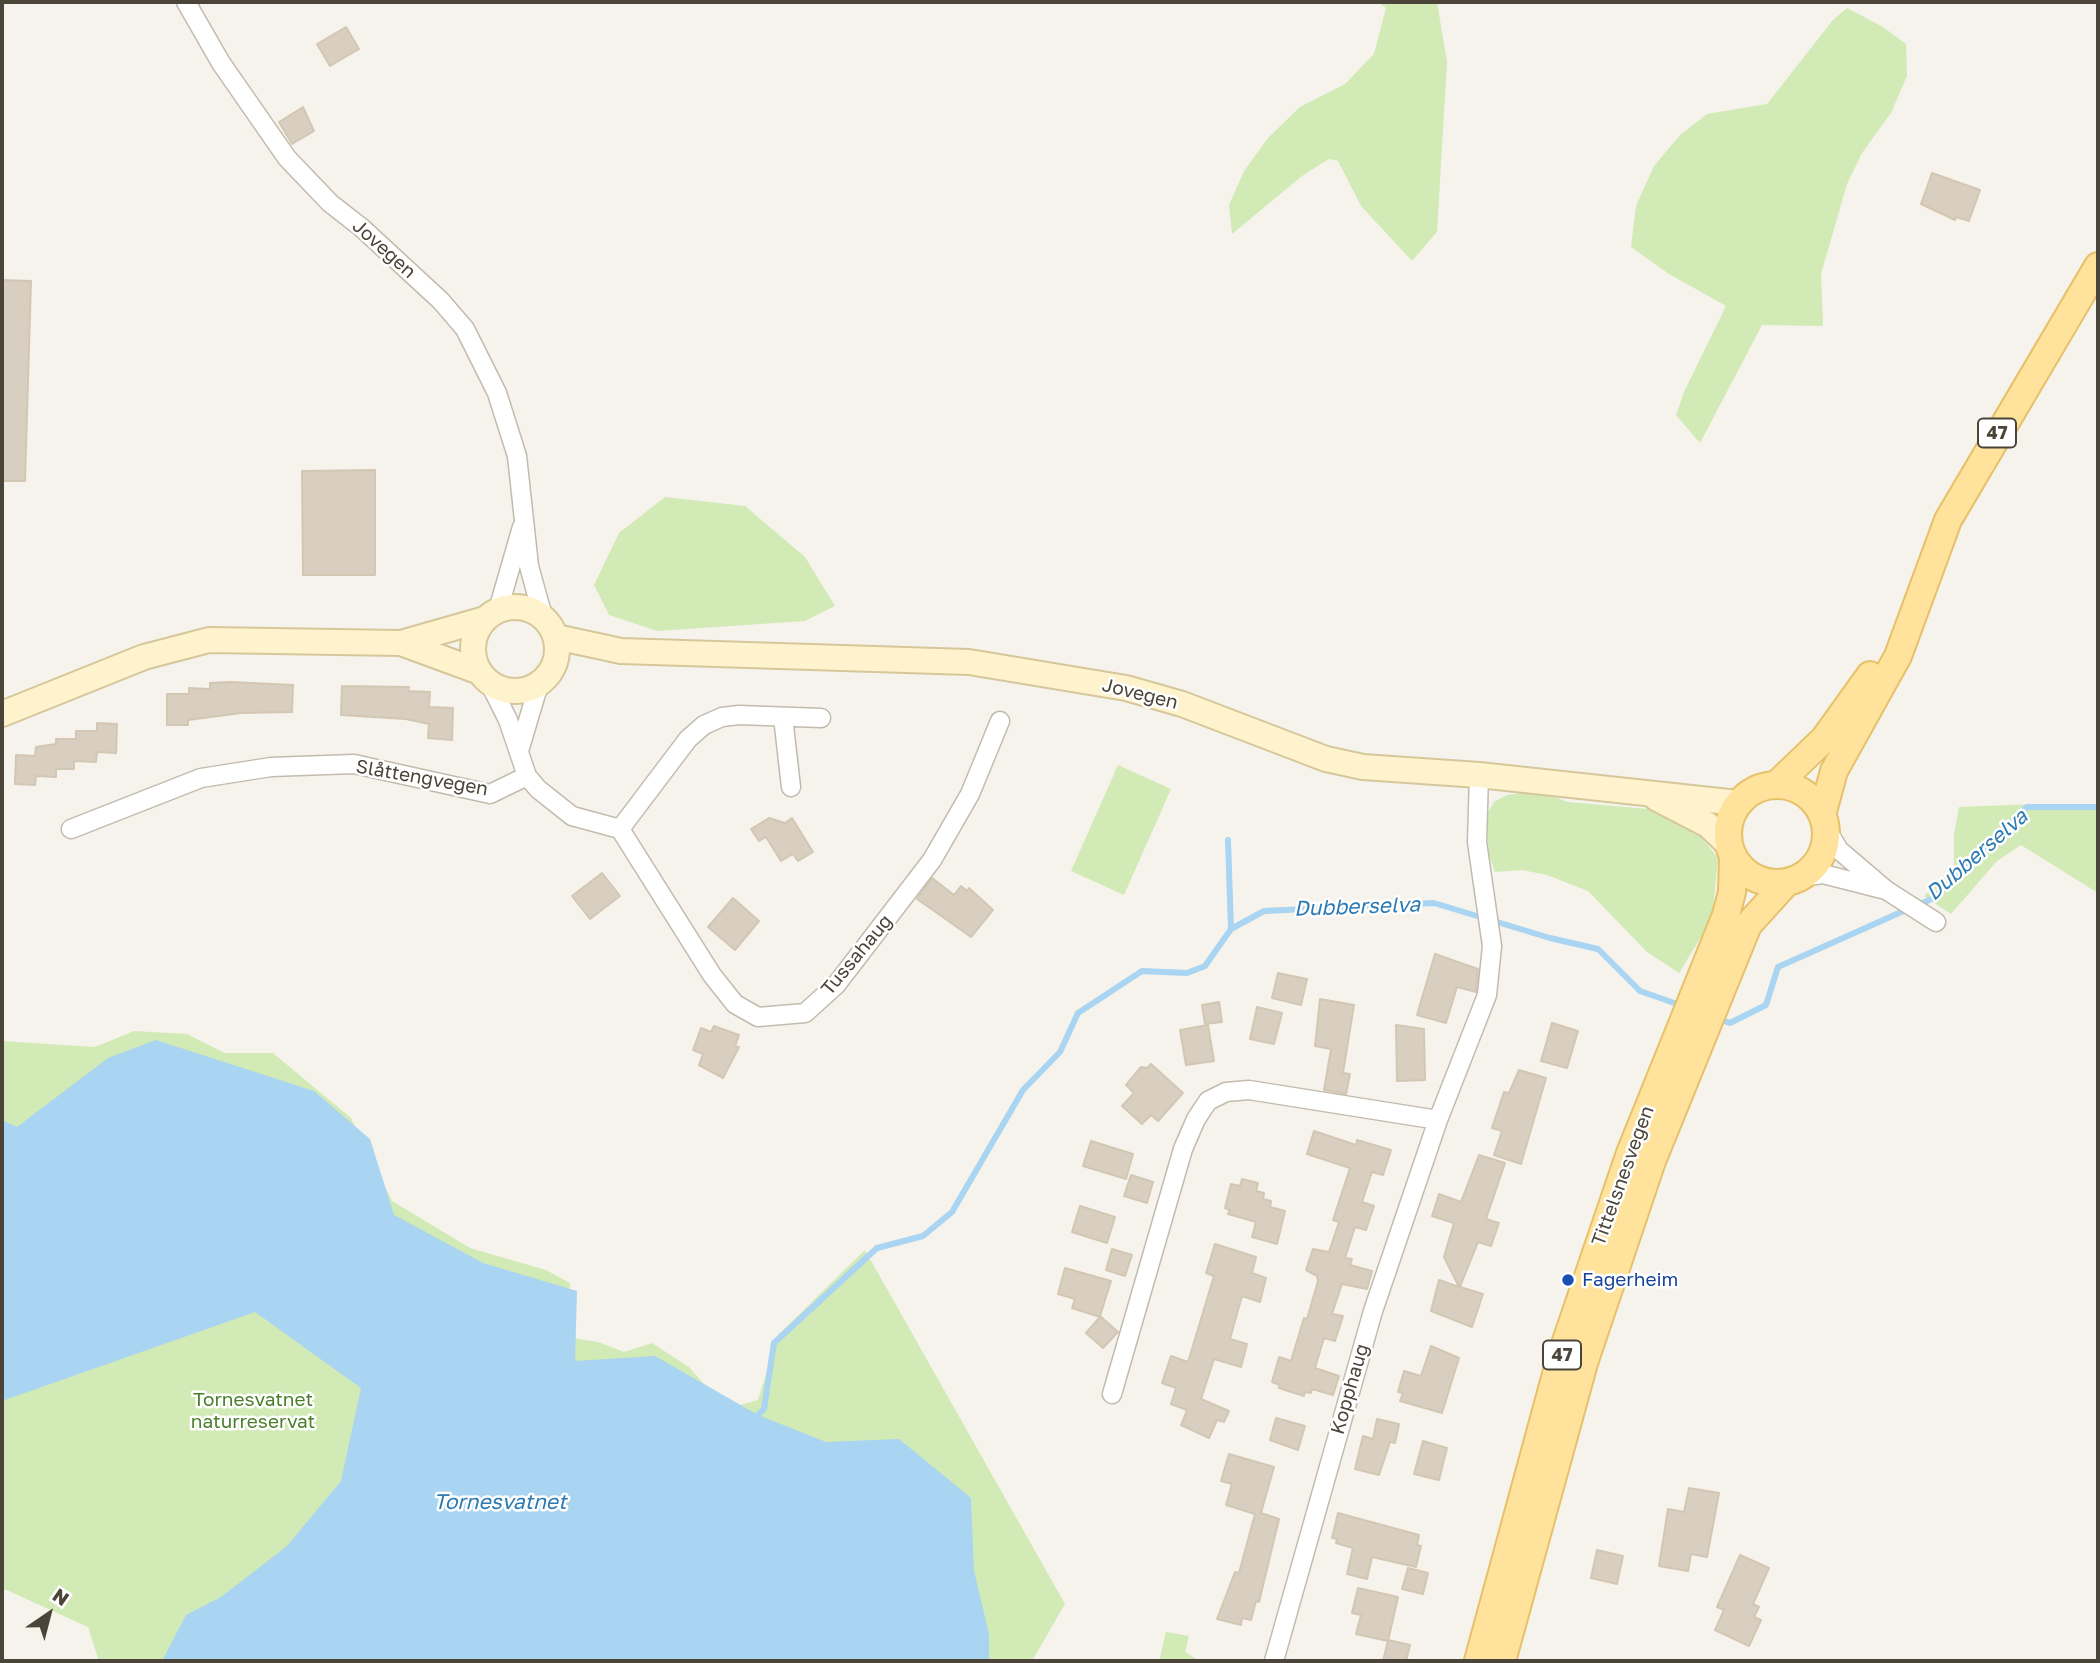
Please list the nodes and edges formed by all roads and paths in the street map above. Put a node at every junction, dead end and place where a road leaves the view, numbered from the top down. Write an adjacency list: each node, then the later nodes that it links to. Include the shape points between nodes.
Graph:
1 (186, 2): 3 (street, Jovegen, via 287,158 465,329 497,393 517,456)
2 (2098, 265): 4 (main road, 47, via 1948,520)
3 (523, 524): 5 (street, Jovegen); 6 (street, Jovegen, via 529,566)
4 (1913, 609): 19 (main road, 47, via 1824,740); 23 (main road, 47, via 1898,656 1834,771)
5 (491, 615): 6 (street, via 522,607); 7 (street); 10 (street, via 473,645 474,659)
6 (550, 627): 8 (street, Jovegen); 9 (street)
7 (401, 643): 10 (street); 12 (street, via 209,640 144,657)
8 (621, 652): 9 (street, Jovegen); 17 (street, Jovegen, via 969,662 1126,688 1363,768)
9 (555, 663): 11 (street)
10 (485, 677): 11 (street, via 514,691); 16 (street)
11 (539, 684): 16 (street)
12 (2, 714)
13 (783, 717): 14 (street); 20 (street); 25 (street, via 722,717 704,725 688,739)
14 (821, 718)
15 (1000, 721): 25 (street, Tussahaug, via 970,794 932,860 836,985 804,1013 758,1017 735,1004)
16 (519, 751): 18 (street)
17 (1479, 775): 21 (street, Jovegen); 32 (street, Kopphaug, via 1477,842 1492,963 1487,995)
18 (527, 776): 24 (street, Slåttengvegen, via 490,794 354,764 271,767 201,778); 25 (street, via 572,816)
19 (1776, 785): 22 (main road, 47, via 1762,787); 23 (main road, via 1804,793)
20 (791, 787)
21 (1649, 794): 22 (street, Jovegen); 26 (street, Jovegen, via 1708,825)
22 (1738, 803): 26 (main road, 47, via 1731,815)
23 (1824, 822): 27 (main road, 47, via 1820,856); 28 (street, via 1839,850)
24 (71, 829)
25 (620, 829)
26 (1731, 850): 27 (main road, via 1743,869 1756,878); 30 (main road, Tittelsnesvegen / 47, via 1732,892)
27 (1793, 879): 28 (street, via 1823,873); 30 (main road, Tittelsnesvegen / 47)
28 (1886, 890): 29 (street)
29 (1936, 922)
30 (1725, 948): 31 (main road, Tittelsnesvegen / 47)
31 (1678, 1059): 35 (main road, Tittelsnesvegen / 47, via 1630,1153 1562,1356); 36 (main road, Tittelsnesvegen / 47, via 1651,1161 1584,1363)
32 (1438, 1120): 33 (street, via 1250,1090 1226,1092 1208,1101 1183,1149); 34 (street, Kopphaug, via 1373,1311)
33 (1112, 1394)
34 (1275, 1661)
35 (1478, 1661)
36 (1502, 1661)

